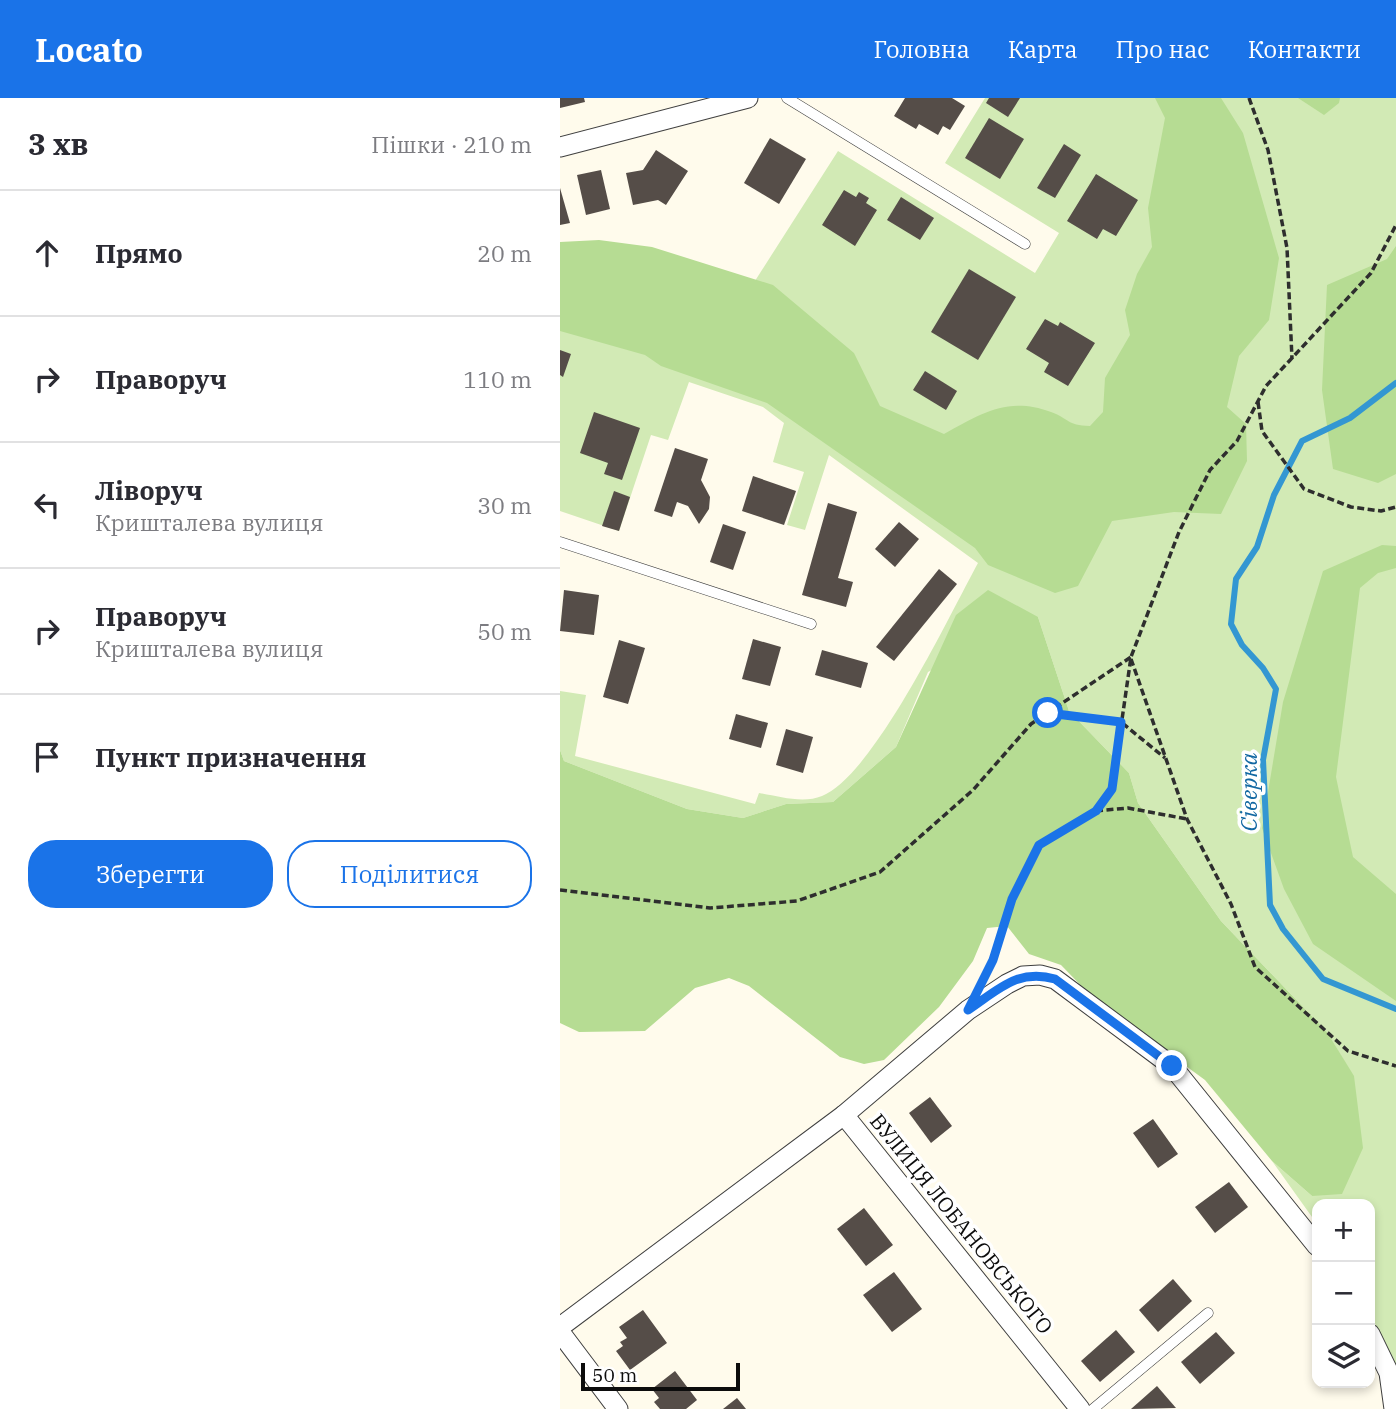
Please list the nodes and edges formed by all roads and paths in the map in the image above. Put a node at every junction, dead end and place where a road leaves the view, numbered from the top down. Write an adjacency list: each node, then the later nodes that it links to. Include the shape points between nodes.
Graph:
1 (748, 98): 4 (street)
2 (787, 98): 6 (lane)
3 (1249, 98): 7 (path, via 1268,150 1287,248)
4 (560, 147)
5 (1396, 225): 7 (path, via 1371,273)
6 (1026, 244)
7 (1292, 359): 8 (path, via 1266,386)
8 (1258, 402): 9 (path, via 1262,431 1304,489 1351,507); 12 (path, via 1237,441 1210,470 1179,532)
9 (1396, 508)
10 (560, 542): 11 (lane)
11 (811, 624)
12 (1131, 657): 13 (path); 14 (path); 15 (path)
13 (1048, 713): 14 (path); 18 (path, via 1031,724 973,790 880,872 797,901 710,908)
14 (1121, 722): 15 (path); 16 (path, via 1112,789)
15 (1166, 758): 17 (path)
16 (1096, 811): 17 (path, via 1128,808); 19 (path, via 1039,845 1012,899)
17 (1187, 819): 20 (path, via 1231,904 1255,967 1348,1051)
18 (560, 890)
19 (983, 980)
20 (1396, 1066)
21 (844, 1115): 22 (street, via 968,1010 1023,976 1040,975 1055,979 1172,1066); 24 (street, ВУЛИЦЯ ЛОБАНОВСЬКОГО); 27 (street, ВУЛИЦЯ ЛОБАНОВСЬКОГО)
22 (1312, 1240)
23 (1208, 1313): 28 (lane)
24 (560, 1330): 26 (street)
25 (1375, 1344): 29 (street, via 1389,1373)
26 (618, 1409)
27 (1080, 1409)
28 (1093, 1409)
29 (1394, 1409)

